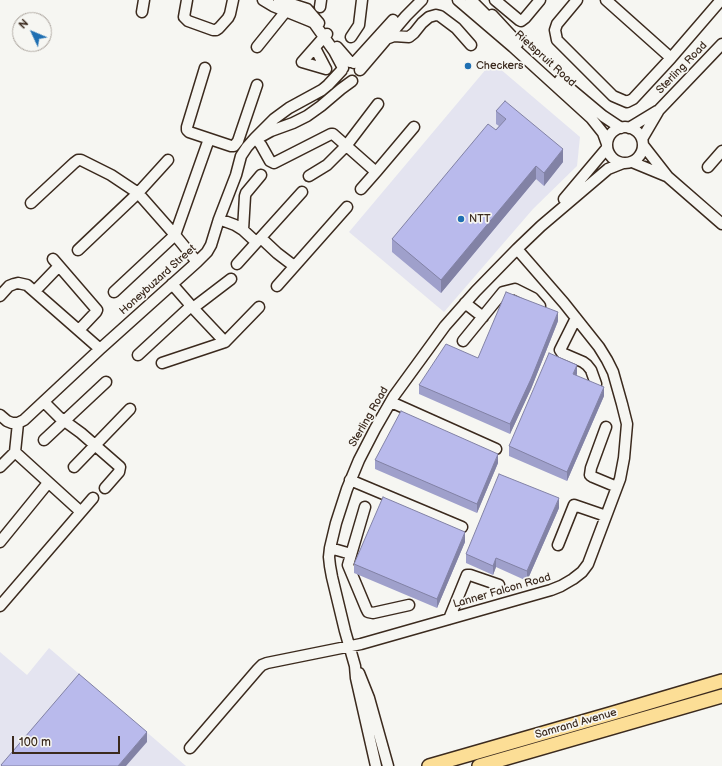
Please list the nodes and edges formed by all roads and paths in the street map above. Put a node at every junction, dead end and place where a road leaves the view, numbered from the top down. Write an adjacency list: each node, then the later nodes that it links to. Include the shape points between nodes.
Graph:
1 (144, 0): 17 (street)
2 (187, 0): 3 (street, via 184,13 186,19 216,30 228,18)
3 (233, 0)
4 (263, 0): 16 (street)
5 (362, 0): 20 (street, via 359,25)
6 (412, 0): 29 (street)
7 (422, 0): 18 (street)
8 (458, 0): 41 (street, Rietspruit Road, via 591,118 603,133)
9 (472, 0): 23 (street, Rietspruit Road)
10 (479, 0): 23 (street)
11 (495, 0): 12 (street, via 521,21)
12 (540, 0)
13 (578, 0): 28 (street, via 557,24 557,40 613,96 627,102 633,99)
14 (606, 0): 28 (street)
15 (719, 3): 28 (street)
16 (282, 4): 19 (street, via 310,21); 26 (street)
17 (142, 12)
18 (406, 16): 21 (street); 22 (street)
19 (325, 36): 27 (street); 29 (street, via 334,51)
20 (351, 37)
21 (406, 37): 22 (street); 25 (street, via 414,34 428,17 436,15 456,28)
22 (386, 39): 29 (street)
23 (518, 43): 36 (street, Rietspruit Road, via 603,116)
24 (722, 44): 34 (street, Sterling Road)
25 (471, 45)
26 (257, 46)
27 (315, 48)
28 (671, 58)
29 (350, 66): 31 (street, Honeybuzard Street, via 360,73); 31 (street, via 342,76); 47 (street, Honeybuzard Street, via 322,90 274,119 247,147)
30 (205, 68): 37 (street, via 187,130)
31 (352, 81): 38 (street, Honeybuzard Street, via 307,116 271,131)
32 (257, 85): 37 (street, via 236,144 231,146)
33 (378, 104): 40 (street)
34 (659, 110): 36 (street, Sterling Road); 39 (street, Sterling Road)
35 (414, 127): 46 (street)
36 (625, 128): 39 (street, via 637,132); 41 (street, via 617,129 610,135)
37 (209, 139): 60 (street)
38 (257, 140): 40 (street, via 270,161 274,163 331,134); 47 (street, Honeybuzard Street, via 249,149)
39 (642, 142): 44 (street, via 639,157); 50 (street)
40 (346, 146): 46 (street); 49 (street, via 328,165)
41 (607, 146): 44 (street, via 609,154 618,162); 58 (street, Sterling Road)
42 (722, 151): 45 (street)
43 (168, 160): 53 (street)
44 (628, 162): 50 (street); 58 (street, Sterling Road, via 608,170)
45 (708, 167)
46 (376, 172): 51 (street)
47 (236, 175): 56 (street, Honeybuzard Street)
48 (261, 175): 59 (street, via 245,196)
49 (309, 176)
50 (668, 177): 57 (street)
51 (361, 189)
52 (302, 192): 61 (street)
53 (138, 193): 54 (street, via 78,160); 60 (street); 63 (street)
54 (31, 203)
55 (347, 207): 66 (street)
56 (219, 219): 59 (street); 64 (street, Honeybuzard Street, via 211,245)
57 (722, 224)
58 (540, 226): 62 (street, Sterling Road)
59 (243, 230): 61 (street)
60 (175, 235): 64 (street); 71 (street)
61 (259, 240): 65 (street); 66 (street)
62 (516, 249): 73 (street, Sterling Road); 78 (street, Lanner Falcon Road)
63 (78, 250)
64 (197, 262): 68 (street, Honeybuzard Street)
65 (237, 264)
66 (294, 266): 69 (street)
67 (231, 279): 75 (street)
68 (172, 284): 75 (street); 82 (street, Honeybuzard Street)
69 (276, 286)
70 (35, 291): 72 (street, via 27,285 18,283 9,286); 79 (street); 79 (street, via 56,263 97,310)
71 (114, 292)
72 (0, 296)
73 (465, 303): 77 (street); 88 (street, Sterling Road, via 445,326)
74 (540, 306): 77 (street, via 533,298 515,289 503,292)
75 (192, 307): 81 (street); 83 (street)
76 (259, 307): 81 (street)
77 (483, 317): 80 (street)
78 (576, 318): 86 (street, via 560,350 584,362 591,370); 102 (street, Lanner Falcon Road, via 599,347 613,372 627,424 624,458)
79 (80, 330): 82 (street)
80 (464, 341)
81 (225, 342): 84 (street)
82 (100, 349): 87 (street, Honeybuzard Street)
83 (138, 355)
84 (162, 362)
85 (106, 382): 91 (street)
86 (596, 384)
87 (44, 402): 91 (street); 92 (street, Honeybuzard Street)
88 (391, 402): 96 (street); 100 (street, Sterling Road)
89 (130, 409): 95 (street)
90 (0, 415): 92 (street, via 7,421)
91 (64, 420): 94 (street); 95 (street)
92 (18, 423): 97 (street)
93 (606, 427): 102 (street, via 590,475)
94 (44, 440)
95 (94, 445): 98 (street); 103 (street, via 120,468)
96 (496, 449)
97 (15, 452): 99 (street); 101 (street)
98 (74, 466)
99 (0, 467)
100 (350, 480): 108 (street); 111 (street, Sterling Road)
101 (48, 483): 106 (street); 109 (street)
102 (617, 487): 107 (street, Lanner Falcon Road)
103 (104, 488)
104 (93, 498): 106 (street)
105 (365, 507): 112 (street)
106 (81, 512): 115 (street)
107 (606, 516): 110 (street, via 574,505); 116 (street, Lanner Falcon Road, via 588,564 573,579 551,590)
108 (462, 526)
109 (0, 542)
110 (558, 545)
111 (330, 548): 112 (street); 117 (street, Sterling Road, via 332,577)
112 (351, 554): 114 (street, via 348,568 368,612)
113 (499, 585): 116 (street, via 468,574)
114 (409, 605)
115 (0, 606)
116 (449, 619): 117 (street, Lanner Falcon Road)
117 (350, 647): 118 (street, Sterling Road); 121 (street, Lanner Falcon Road, via 262,665)
118 (355, 666): 122 (street, Sterling Road); 123 (street, Sterling Road, via 369,698)
119 (722, 681): 124 (main road, Samrand Avenue)
120 (722, 696): 125 (main road, Samrand Avenue)
121 (190, 748)
122 (376, 766)
123 (388, 766)
124 (429, 766)
125 (479, 766)

